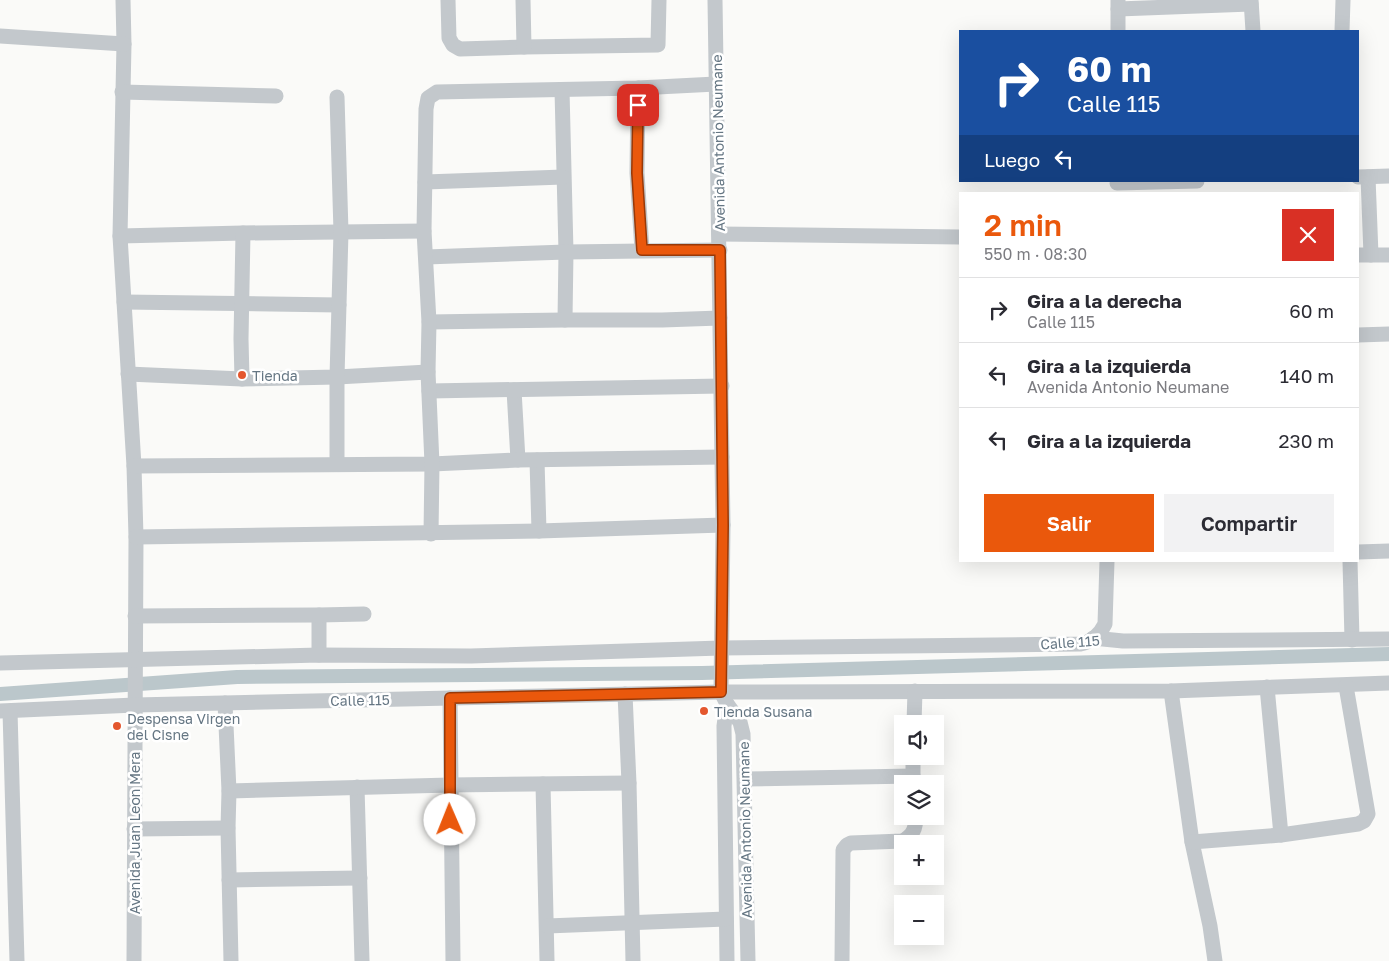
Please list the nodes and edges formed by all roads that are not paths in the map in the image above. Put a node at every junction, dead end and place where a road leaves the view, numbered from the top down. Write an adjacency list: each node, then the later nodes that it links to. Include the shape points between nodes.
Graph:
1 (123, 0): 13 (street, Avenida Juan Leon Mera)
2 (448, 0): 14 (street, via 449,38 460,50)
3 (522, 0): 14 (street)
4 (659, 0): 14 (street, via 658,45)
5 (715, 0): 15 (street, Avenida Antonio Neumane)
6 (1343, 0): 11 (street)
7 (1251, 2): 8 (street); 10 (street)
8 (1118, 4): 9 (street)
9 (1118, 30)
10 (1253, 30)
11 (1342, 30)
12 (0, 36): 13 (street)
13 (124, 44): 18 (street, Avenida Juan Leon Mera)
14 (524, 47)
15 (716, 84): 16 (street); 30 (street, Avenida Antonio Neumane)
16 (638, 88): 17 (street); 33 (street, via 637,173)
17 (562, 90): 22 (street); 24 (street, via 437,92 428,98)
18 (122, 92): 19 (street); 31 (street, Avenida Juan Leon Mera)
19 (276, 96)
20 (337, 97): 28 (street)
21 (1389, 176): 23 (street)
22 (563, 177): 24 (street); 35 (street)
23 (1363, 177): 36 (street)
24 (425, 182): 27 (street)
25 (1181, 182): 26 (street)
26 (1117, 186)
27 (424, 231): 28 (street); 38 (street)
28 (341, 232): 29 (street); 41 (street)
29 (243, 233): 31 (street); 40 (street)
30 (719, 234): 32 (street); 34 (street, Avenida Antonio Neumane)
31 (120, 236): 39 (street, Avenida Juan Leon Mera)
32 (959, 237)
33 (642, 250): 34 (street); 35 (street)
34 (720, 250): 42 (street, Avenida Antonio Neumane)
35 (566, 252): 38 (street); 43 (street)
36 (1364, 255): 37 (street)
37 (1389, 255)
38 (426, 257): 44 (street)
39 (124, 302): 40 (street); 48 (street, Avenida Juan Leon Mera)
40 (241, 303): 41 (street); 50 (street)
41 (339, 305): 49 (street)
42 (720, 318): 43 (street); 51 (street, Avenida Antonio Neumane)
43 (565, 320): 44 (street)
44 (429, 322): 47 (street)
45 (1389, 334): 46 (street)
46 (1359, 336)
47 (428, 372): 49 (street); 53 (street)
48 (128, 374): 50 (street); 59 (street, Avenida Juan Leon Mera)
49 (337, 377): 50 (street); 57 (street)
50 (242, 379)
51 (722, 386): 52 (street); 54 (street, Avenida Antonio Neumane)
52 (514, 390): 53 (street); 55 (street)
53 (429, 391): 58 (street)
54 (722, 457): 56 (street); 60 (street, Avenida Antonio Neumane)
55 (518, 460): 56 (street); 58 (street)
56 (537, 460): 61 (street)
57 (337, 464): 58 (street); 59 (street)
58 (432, 464): 62 (street)
59 (134, 466): 63 (street, Avenida Juan Leon Mera)
60 (723, 525): 61 (street); 74 (street, Avenida Antonio Neumane)
61 (539, 531): 62 (street)
62 (431, 534): 63 (street)
63 (136, 537): 70 (street, Avenida Juan Leon Mera)
64 (1389, 551): 65 (street)
65 (1359, 552)
66 (1107, 562): 71 (street, via 1105,624)
67 (1350, 562): 73 (street)
68 (364, 614): 69 (street)
69 (319, 615): 70 (street); 75 (street)
70 (135, 616): 77 (street, Avenida Juan Leon Mera)
71 (1094, 638): 73 (street, Calle 115, via 1123,641); 74 (street, Calle 115, via 1080,644)
72 (1389, 639): 73 (street, Calle 115)
73 (1352, 640)
74 (721, 651): 75 (street, Calle 115, via 471,656); 84 (street, Avenida Antonio Neumane)
75 (319, 655): 77 (street, Calle 115)
76 (0, 663): 77 (street, Calle 115)
77 (136, 663): 86 (street, Avenida Juan Leon Mera)
78 (1389, 683): 79 (street, Calle 115)
79 (1346, 686): 80 (street, Calle 115); 100 (street, via 1368,814 1358,824)
80 (1267, 687): 82 (street, Calle 115); 100 (street)
81 (915, 691): 82 (street, Calle 115); 84 (street, Calle 115); 89 (street)
82 (1171, 691): 101 (street)
83 (625, 694): 84 (street, Calle 115); 85 (street, Calle 115); 92 (street)
84 (723, 694): 90 (street, Avenida Antonio Neumane, via 740,722); 104 (street, Avenida Antonio Neumane)
85 (450, 698): 87 (street, Calle 115); 94 (street)
86 (136, 699): 87 (street, Calle 115); 88 (street, Calle 115); 99 (street, Avenida Juan Leon Mera)
87 (225, 703): 96 (street)
88 (5, 711): 107 (street)
89 (914, 715)
90 (745, 779): 91 (street); 115 (street, Avenida Antonio Neumane)
91 (894, 780)
92 (629, 783): 93 (street); 105 (street)
93 (543, 784): 94 (street); 106 (street)
94 (450, 786): 95 (street); 111 (street)
95 (358, 788): 96 (street); 102 (street)
96 (228, 791): 98 (street)
97 (916, 825): 116 (street, via 902,841 851,843 843,850)
98 (228, 828): 99 (street); 103 (street)
99 (134, 829): 108 (street, Avenida Juan Leon Mera)
100 (1281, 836): 101 (street)
101 (1192, 842): 117 (street)
102 (360, 878): 103 (street); 110 (street)
103 (228, 880): 109 (street)
104 (726, 919): 105 (street); 114 (street, Avenida Antonio Neumane)
105 (632, 923): 106 (street); 113 (street)
106 (546, 926): 112 (street)
107 (17, 961)
108 (134, 961)
109 (230, 961)
110 (362, 961)
111 (452, 961)
112 (547, 961)
113 (633, 961)
114 (727, 961)
115 (748, 961)
116 (842, 961)
117 (1215, 961)

